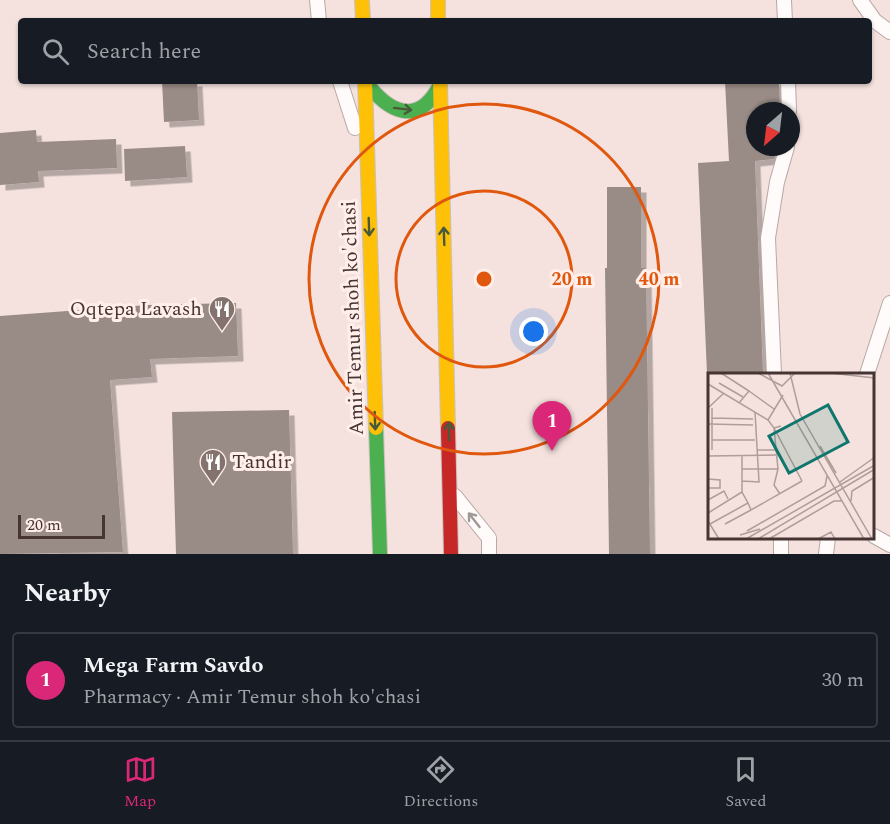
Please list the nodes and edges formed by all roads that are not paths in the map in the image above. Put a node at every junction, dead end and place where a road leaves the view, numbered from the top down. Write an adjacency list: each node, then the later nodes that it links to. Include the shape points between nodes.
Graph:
1 (317, 0): 6 (lane)
2 (362, 0): 7 (main road)
3 (438, 0): 8 (main road)
4 (784, 0): 9 (lane)
5 (860, 0): 10 (lane, via 875,21)
6 (319, 18)
7 (363, 18)
8 (438, 18)
9 (785, 18)
10 (890, 32)
11 (341, 84): 19 (lane)
12 (365, 84): 19 (main road, Amir Temur shoh ko'chasi)
13 (368, 84): 14 (main road, one-way to 14, via 385,104 399,111 425,106)
14 (440, 84)
15 (440, 84): 24 (main road, one-way to 15)
16 (788, 84): 17 (lane)
17 (789, 102)
18 (784, 156): 22 (lane, via 768,238)
19 (368, 168): 28 (main road, Amir Temur shoh ko'chasi, one-way to 28)
20 (890, 303): 21 (lane)
21 (884, 346): 23 (lane)
22 (774, 373)
23 (868, 373)
24 (450, 489): 29 (main road); 30 (lane, one-way to 24, via 489,538)
25 (875, 537): 27 (lane)
26 (828, 539): 31 (lane)
27 (890, 545)
28 (380, 554)
29 (451, 554)
30 (489, 554)
31 (826, 554)

